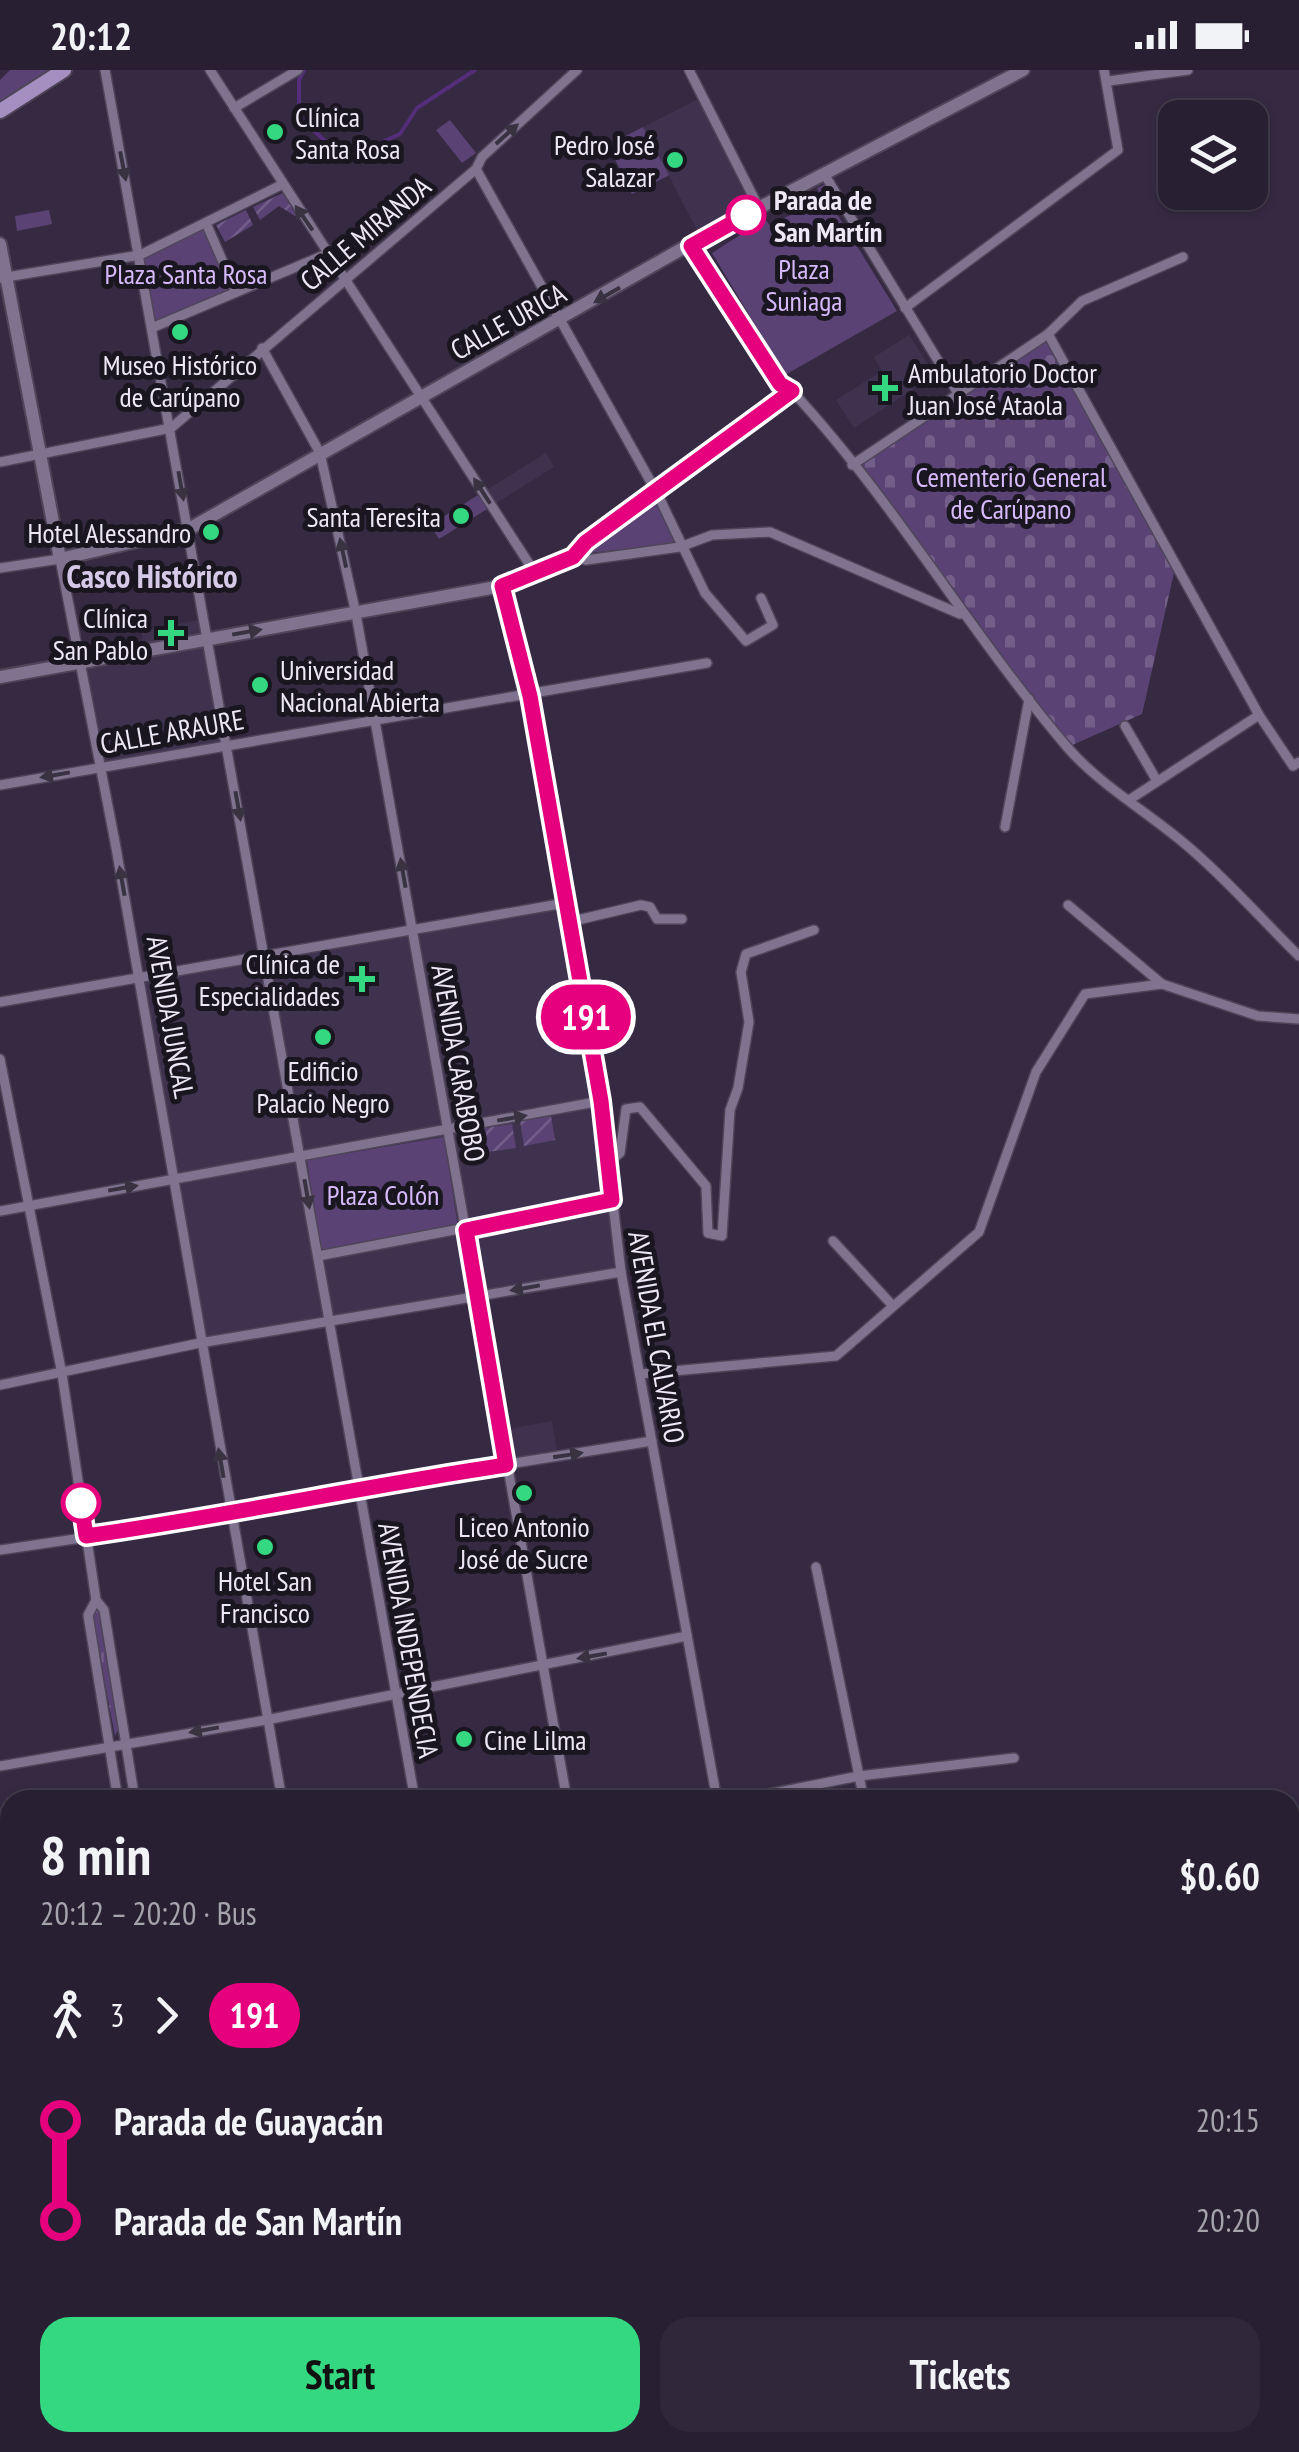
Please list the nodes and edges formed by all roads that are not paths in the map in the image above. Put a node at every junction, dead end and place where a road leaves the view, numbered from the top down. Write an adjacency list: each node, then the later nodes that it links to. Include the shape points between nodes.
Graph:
1 (64, 70): 12 (main road)
2 (105, 70): 21 (street, AVENIDA INDEPENDECIA, one-way to 21)
3 (210, 70): 11 (street)
4 (298, 70): 11 (street)
5 (577, 70): 13 (street, CALLE MIRANDA, one-way to 5)
6 (689, 70): 16 (street)
7 (1023, 70): 14 (main road, CALLE URICA)
8 (1104, 70): 10 (street)
9 (1188, 70): 10 (street)
10 (1109, 81): 26 (street, via 1118,150)
11 (234, 108): 15 (street)
12 (0, 111)
13 (476, 169): 24 (street, CALLE MIRANDA); 27 (street)
14 (826, 177): 16 (main road, CALLE URICA); 26 (street)
15 (281, 185): 17 (street); 20 (street, one-way to 15)
16 (758, 208): 19 (main road, CALLE URICA)
17 (206, 223): 21 (street); 25 (street)
18 (0, 244): 23 (main road, AVENIDA JUNCAL)
19 (691, 246): 27 (main road, CALLE URICA, one-way to 27); 31 (main road, via 780,384)
20 (329, 253): 24 (street); 25 (street)
21 (140, 255): 23 (street); 28 (street, AVENIDA INDEPENDECIA)
22 (1183, 257): 29 (street, via 1082,302)
23 (3, 277): 36 (main road, AVENIDA JUNCAL)
24 (345, 279): 30 (street, CALLE MIRANDA); 33 (street)
25 (236, 292): 28 (street)
26 (904, 308): 32 (street)
27 (562, 320): 33 (main road, CALLE URICA); 39 (street)
28 (154, 327): 34 (street, AVENIDA INDEPENDECIA)
29 (1048, 334): 32 (street); 56 (street)
30 (262, 348): 34 (street, CALLE MIRANDA); 35 (street, AVENIDA CARABOBO)
31 (792, 391): 38 (street); 39 (main road)
32 (959, 394): 38 (street)
33 (422, 397): 35 (main road, CALLE URICA); 45 (street, one-way to 33)
34 (171, 428): 36 (street, CALLE MIRANDA); 40 (street, AVENIDA INDEPENDECIA, one-way to 40)
35 (320, 452): 40 (main road, CALLE URICA); 48 (street, AVENIDA CARABOBO, one-way to 35)
36 (40, 455): 37 (street, CALLE MIRANDA); 43 (main road, AVENIDA JUNCAL)
37 (0, 462)
38 (852, 465): 49 (street)
39 (657, 493): 41 (street); 42 (main road)
40 (189, 529): 43 (main road, CALLE URICA); 50 (street, AVENIDA INDEPENDECIA)
41 (680, 547): 42 (street); 47 (street, via 705,594 746,641 773,626); 49 (street, via 712,535 770,532)
42 (573, 557): 45 (main road)
43 (60, 559): 44 (street, CALLE URICA); 51 (street, AVENIDA JUNCAL)
44 (0, 568)
45 (534, 573): 46 (main road)
46 (502, 586): 48 (main road); 54 (street, AVENIDA EL CALVARIO)
47 (761, 598)
48 (356, 614): 50 (main road, one-way to 48); 57 (street, AVENIDA CARABOBO)
49 (963, 615): 55 (street)
50 (208, 639): 51 (main road); 59 (street, AVENIDA INDEPENDECIA)
51 (82, 661): 53 (main road); 61 (street, AVENIDA JUNCAL)
52 (706, 663): 54 (street, CALLE ARAURE)
53 (0, 677)
54 (530, 696): 57 (street, CALLE ARAURE); 67 (street, AVENIDA EL CALVARIO)
55 (1028, 698): 65 (street, via 1091,772); 66 (street)
56 (1258, 715): 60 (street); 63 (street)
57 (376, 719): 59 (street, CALLE ARAURE); 71 (street, AVENIDA CARABOBO, one-way to 57)
58 (1125, 726): 63 (street)
59 (227, 743): 61 (street, CALLE ARAURE); 73 (street, AVENIDA INDEPENDECIA, one-way to 73)
60 (1296, 764): 62 (street)
61 (100, 767): 64 (street, CALLE ARAURE, one-way to 64); 75 (street, AVENIDA JUNCAL, one-way to 61)
62 (1299, 779)
63 (1157, 781): 65 (street)
64 (0, 785)
65 (1129, 800): 74 (street, via 1188,846)
66 (1005, 826)
67 (565, 903): 70 (street, AVENIDA EL CALVARIO); 71 (street)
68 (1068, 905): 76 (street)
69 (682, 918): 70 (street, via 657,919 650,907 640,906)
70 (569, 922): 80 (street, AVENIDA EL CALVARIO)
71 (412, 930): 73 (street); 81 (street, AVENIDA CARABOBO)
72 (814, 930): 83 (street, via 746,954 740,972 748,1022 728,1122 722,1236 708,1234 706,1186 640,1107 626,1110 620,1154)
73 (265, 956): 75 (street); 82 (street, AVENIDA INDEPENDECIA)
74 (1299, 956)
75 (139, 977): 77 (street); 84 (street, AVENIDA JUNCAL)
76 (1162, 984): 78 (street, via 1258,1016); 93 (street, via 1086,994 1036,1072 980,1232)
77 (0, 1002)
78 (1299, 1019)
79 (0, 1058): 86 (street)
80 (601, 1101): 81 (street, one-way to 80); 83 (street, AVENIDA EL CALVARIO)
81 (448, 1130): 82 (street); 88 (street, AVENIDA CARABOBO)
82 (301, 1157): 84 (street); 90 (street, AVENIDA INDEPENDECIA, one-way to 90)
83 (608, 1162): 85 (street, AVENIDA EL CALVARIO)
84 (174, 1179): 86 (street, one-way to 84); 95 (street, AVENIDA JUNCAL)
85 (612, 1200): 88 (street); 91 (street, AVENIDA EL CALVARIO)
86 (27, 1206): 87 (street); 96 (street)
87 (0, 1211)
88 (466, 1230): 90 (street); 92 (street, AVENIDA CARABOBO)
89 (833, 1240): 93 (street)
90 (318, 1256): 94 (street, AVENIDA INDEPENDECIA)
91 (621, 1272): 92 (street, one-way to 92); 97 (street, AVENIDA EL CALVARIO)
92 (476, 1296): 94 (street); 100 (street, AVENIDA CARABOBO)
93 (893, 1306): 97 (street, via 836,1356)
94 (330, 1321): 95 (street); 101 (street, AVENIDA INDEPENDECIA)
95 (200, 1343): 96 (street); 102 (street, AVENIDA JUNCAL, one-way to 95)
96 (62, 1374): 98 (street); 103 (street)
97 (640, 1374): 99 (street, AVENIDA EL CALVARIO)
98 (0, 1385)
99 (652, 1441): 100 (street, one-way to 99); 107 (street, AVENIDA EL CALVARIO)
100 (506, 1465): 101 (street); 108 (street, AVENIDA CARABOBO)
101 (360, 1488): 102 (street); 109 (street, AVENIDA INDEPENDECIA)
102 (231, 1516): 103 (street); 110 (street, AVENIDA JUNCAL)
103 (86, 1536): 104 (street); 106 (street)
104 (0, 1550)
105 (816, 1568): 115 (street)
106 (96, 1600): 111 (street, via 104,1610); 112 (street, via 88,1615)
107 (688, 1636): 108 (street, one-way to 108); 121 (street, AVENIDA EL CALVARIO)
108 (544, 1665): 109 (street); 120 (street, AVENIDA CARABOBO)
109 (396, 1692): 110 (street); 119 (street, AVENIDA INDEPENDECIA)
110 (266, 1720): 111 (street, one-way to 111); 118 (street, AVENIDA JUNCAL)
111 (126, 1744): 112 (street); 117 (street)
112 (110, 1746): 114 (street); 116 (street)
113 (1014, 1758): 115 (street)
114 (0, 1766)
115 (859, 1776): 122 (street); 123 (street)
116 (117, 1790)
117 (133, 1790)
118 (280, 1790)
119 (412, 1790)
120 (564, 1790)
121 (715, 1790)
122 (788, 1790)
123 (862, 1790)

